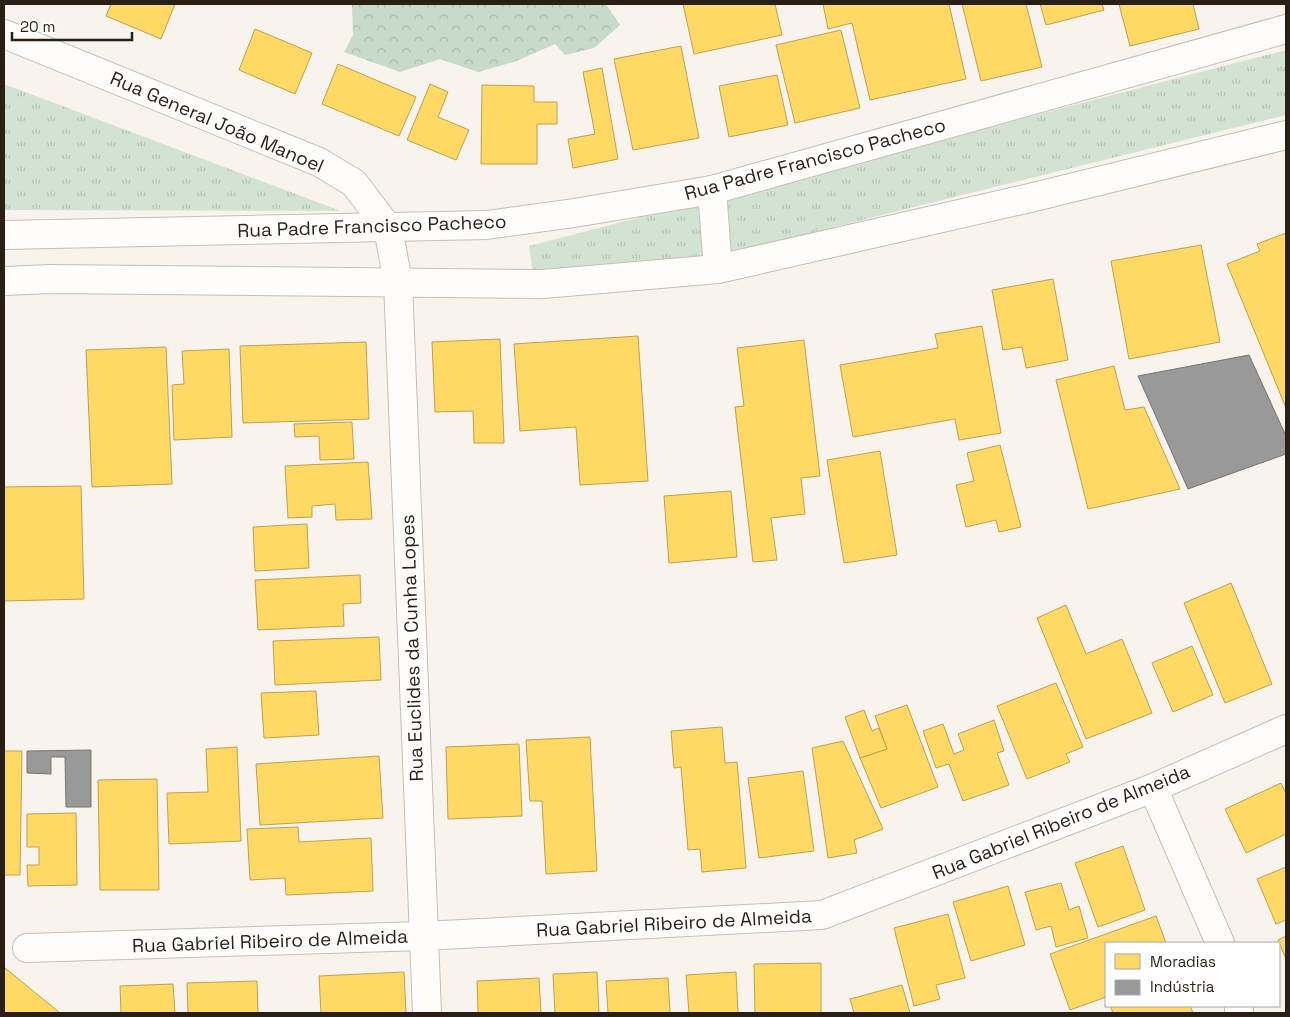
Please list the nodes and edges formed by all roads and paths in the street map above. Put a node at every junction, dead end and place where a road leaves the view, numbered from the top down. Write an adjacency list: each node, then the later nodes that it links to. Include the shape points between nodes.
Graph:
1 (1286, 29): 4 (street, Rua Padre Francisco Pacheco)
2 (4, 34): 5 (street, Rua General João Manoel, via 319,162 354,183)
3 (1286, 135): 7 (street, via 1030,198)
4 (712, 190): 5 (street, Rua Padre Francisco Pacheco, via 487,225); 7 (street)
5 (388, 228): 6 (street, Rua Padre Francisco Pacheco); 9 (street, Rua General João Manoel)
6 (4, 235)
7 (718, 269): 9 (street, via 543,284)
8 (4, 281): 9 (street)
9 (398, 282): 12 (street, Rua Euclides da Cunha Lopes)
10 (1286, 729): 11 (street, Rua Gabriel Ribeiro de Almeida)
11 (1153, 788): 12 (street, Rua Gabriel Ribeiro de Almeida, via 822,915); 13 (street)
12 (423, 936): 14 (street, Rua Gabriel Ribeiro de Almeida); 15 (street, Rua Euclides da Cunha Lopes)
13 (1220, 942)
14 (26, 948)
15 (427, 1013)

